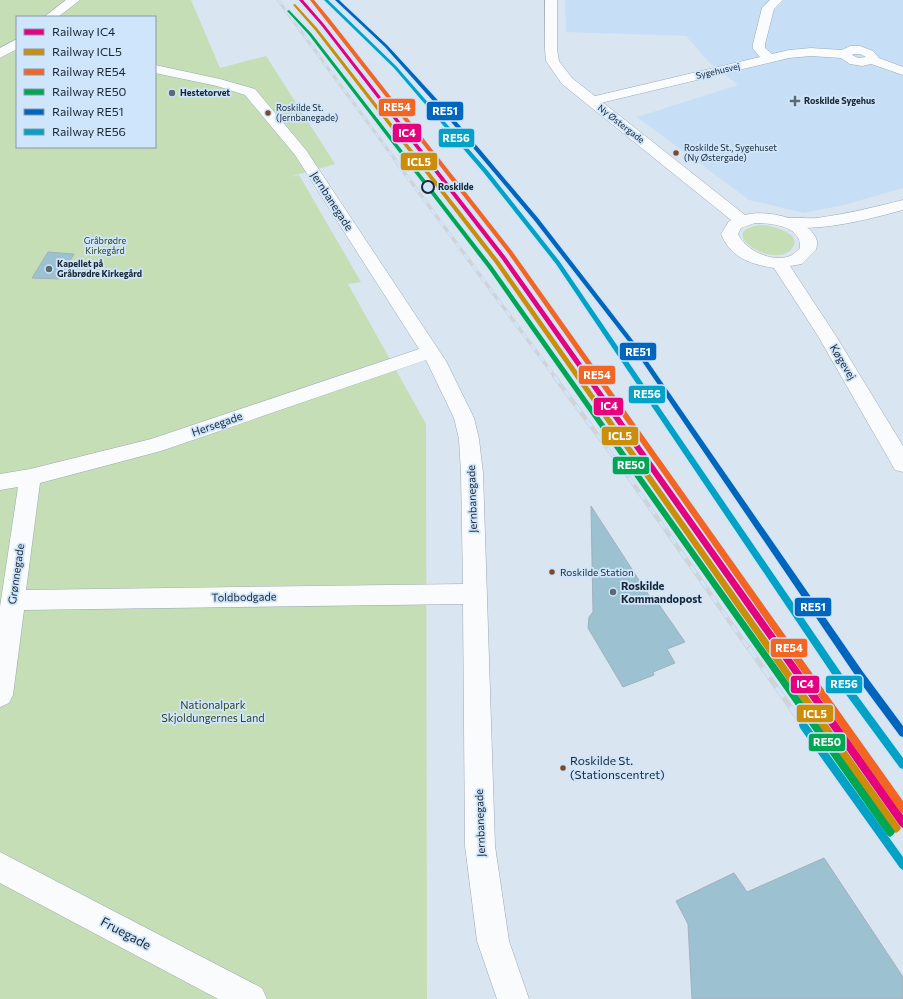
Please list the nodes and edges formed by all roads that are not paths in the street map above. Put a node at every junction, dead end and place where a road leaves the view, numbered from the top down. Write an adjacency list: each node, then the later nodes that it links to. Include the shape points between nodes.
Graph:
1 (74, 0): 4 (street)
2 (551, 0): 10 (street, Ny Østergade, via 550,49 553,61 567,81)
3 (777, 0): 7 (street, via 768,8 759,44 759,49)
4 (51, 16)
5 (16, 44): 6 (street)
6 (0, 54)
7 (770, 59): 9 (street, Sygehusvej, via 800,52 845,54 850,50 862,50 871,54 872,60); 10 (street, Sygehusvej)
8 (156, 69): 17 (street, Jernbanegade, via 250,92 301,153)
9 (903, 71)
10 (592, 101): 13 (street, Ny Østergade)
11 (903, 205): 12 (street)
12 (875, 212): 14 (street, via 808,224); 15 (street, via 819,234)
13 (742, 221): 14 (street, via 766,218); 16 (street, via 734,226 730,233 734,245 756,259)
14 (786, 222): 15 (street, via 804,233)
15 (809, 243): 16 (street, via 808,250 802,257)
16 (779, 262): 18 (street, Køgevej)
17 (431, 352): 20 (street, Hersegade, via 154,446); 22 (street, Jernbanegade, via 464,418 469,439)
18 (897, 442): 19 (street, Køgevej)
19 (903, 464)
20 (30, 478): 21 (street, Hersegade); 23 (street, Grønnegade)
21 (0, 482)
22 (475, 594): 23 (street, Toldbodgade); 27 (street, Jernbanegade, via 480,846 493,941)
23 (13, 600): 24 (street, Grønnegade)
24 (0, 695)
25 (0, 867): 26 (street, Fruegade)
26 (251, 999)
27 (513, 999)

